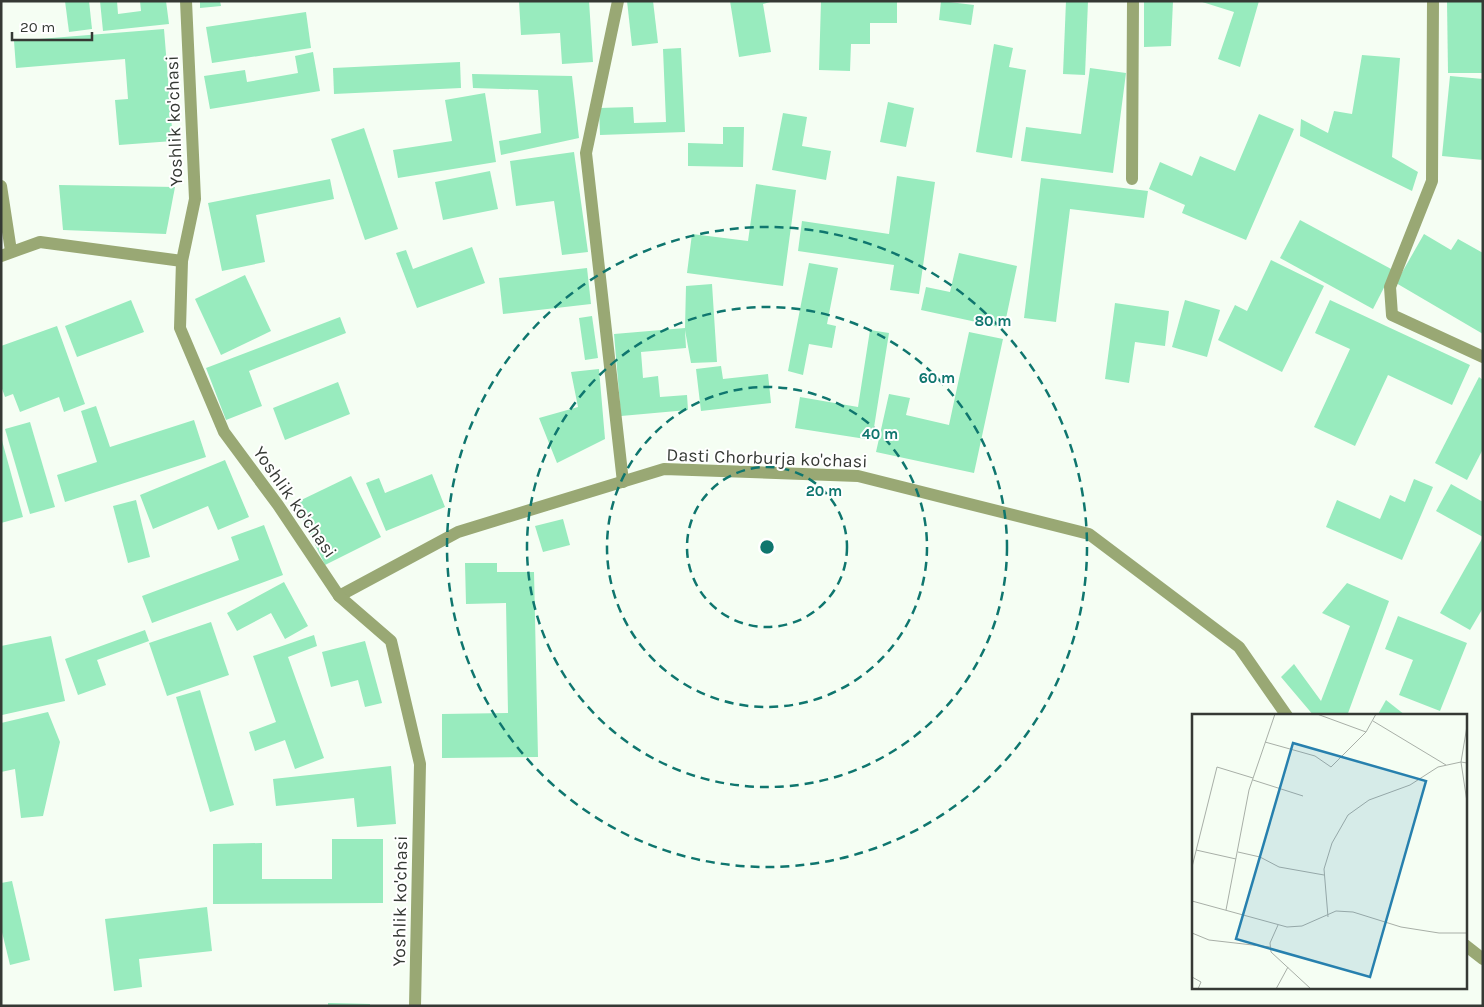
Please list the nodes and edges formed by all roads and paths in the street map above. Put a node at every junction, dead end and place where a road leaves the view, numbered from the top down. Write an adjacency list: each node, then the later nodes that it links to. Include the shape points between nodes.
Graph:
1 (186, 1): 8 (street, Yoshlik ko'chasi, via 195,199)
2 (618, 1): 10 (street, via 586,153)
3 (1133, 1): 5 (street)
4 (1434, 1): 9 (street, via 1432,181 1390,287 1392,315)
5 (1132, 179)
6 (1, 186): 7 (street)
7 (6, 254): 8 (street, via 40,242)
8 (182, 261): 11 (street, Yoshlik ko'chasi, via 180,328 224,432)
9 (1483, 357)
10 (623, 482): 11 (street, Dasti Chorburja ko'chasi, via 458,532); 12 (street, Dasti Chorburja ko'chasi, via 664,469 858,476 1089,534 1239,647)
11 (339, 596): 15 (street, Yoshlik ko'chasi, via 391,641 420,764)
12 (1286, 714)
13 (1466, 946): 14 (street)
14 (1483, 959)
15 (415, 1006)

